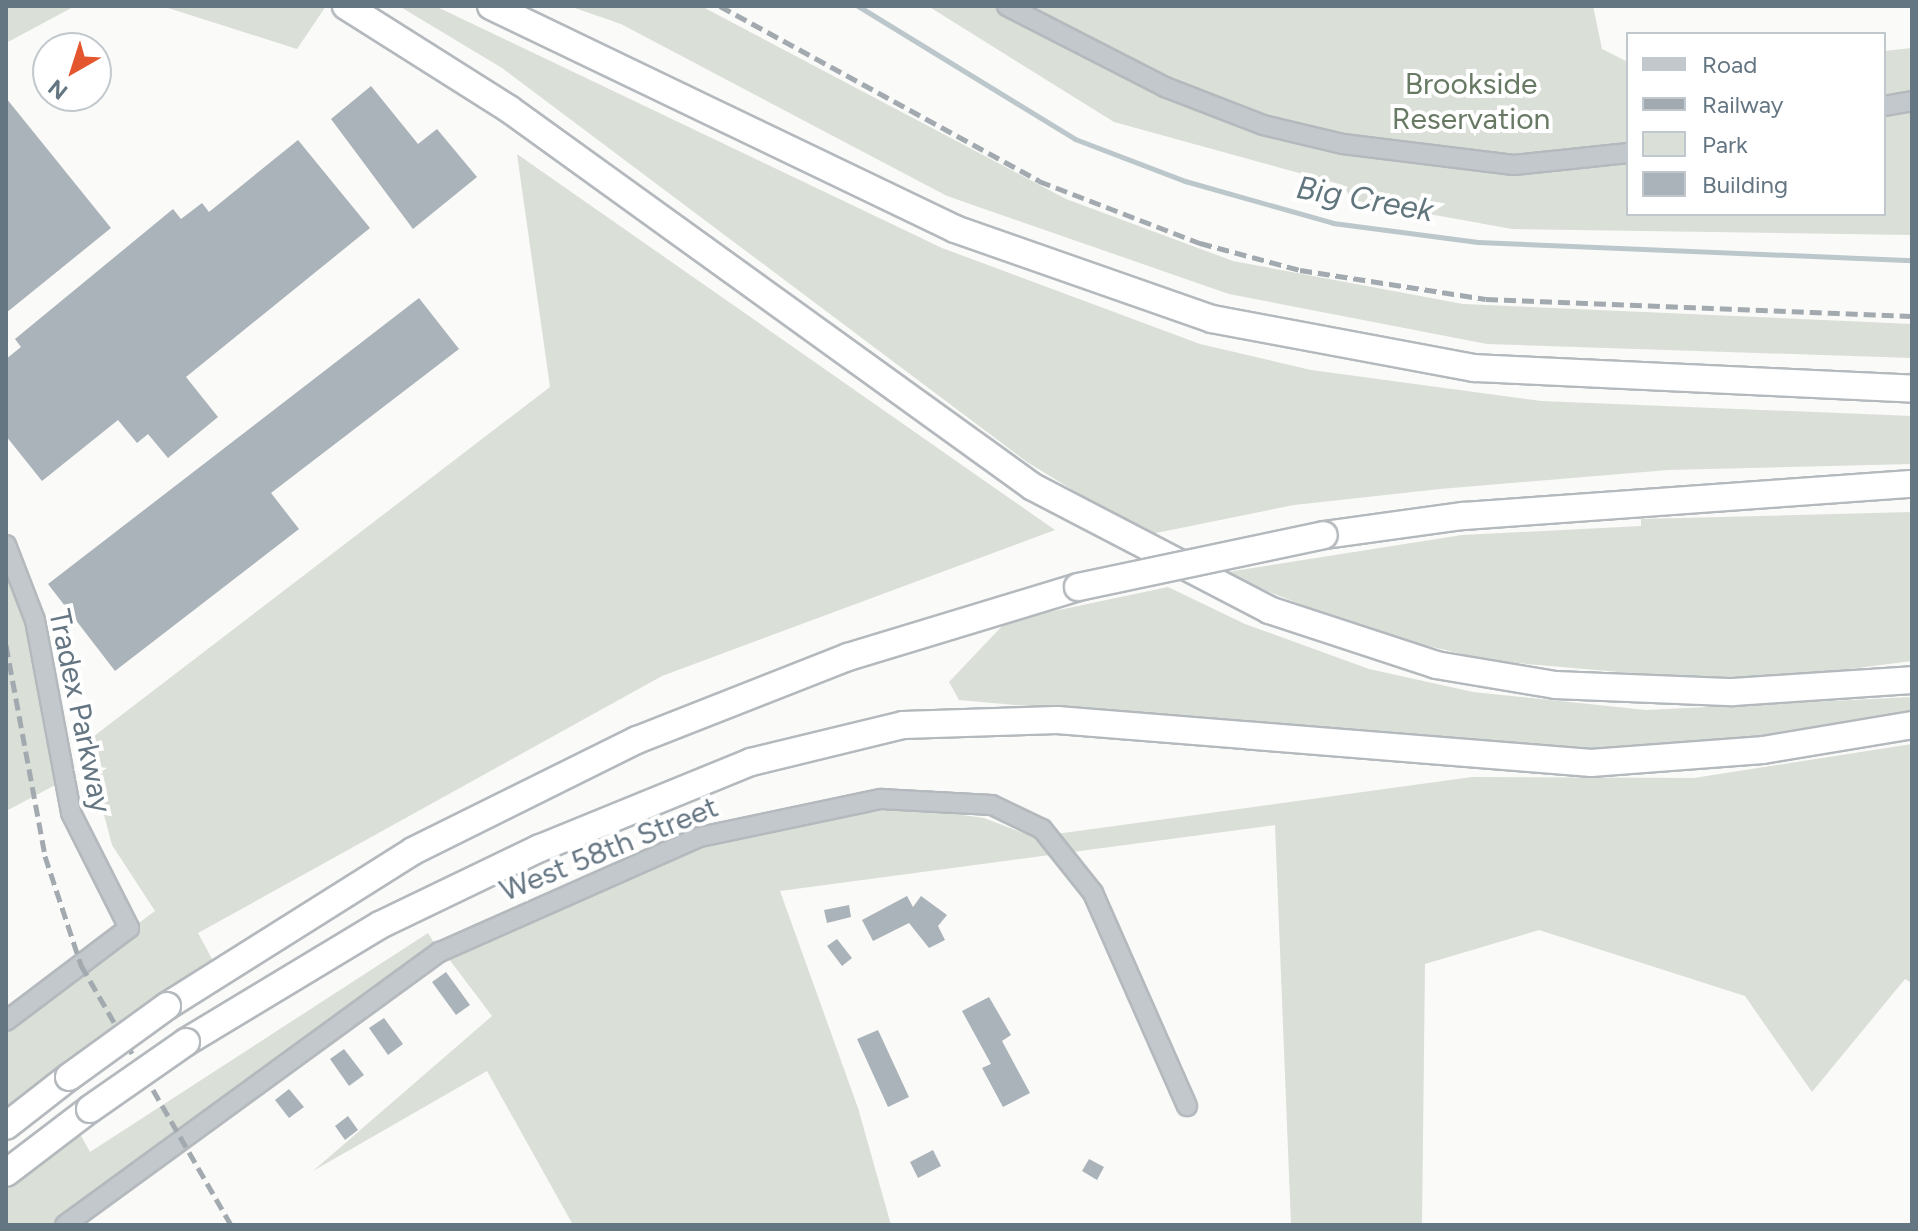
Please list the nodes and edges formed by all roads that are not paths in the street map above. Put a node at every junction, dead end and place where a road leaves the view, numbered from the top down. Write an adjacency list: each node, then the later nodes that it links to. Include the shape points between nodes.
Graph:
1 (346, 6): 10 (highway, via 509,109 1022,479 1119,538 1269,610 1436,665 1555,685 1733,692)
2 (491, 6): 7 (highway, via 955,229 1212,319 1474,368)
3 (1007, 6): 6 (street, via 1165,87 1263,125 1343,144 1514,165)
4 (1912, 101): 5 (street)
5 (1886, 106)
6 (1626, 153)
7 (1912, 389)
8 (1912, 484): 14 (highway, bridge, via 1479,515 1324,535 1078,587 848,657 637,740 413,851 167,1006)
9 (6, 545): 12 (street, Tradex Parkway, via 35,620 71,813 129,928)
10 (1912, 680)
11 (1912, 725): 15 (highway, bridge, via 1763,750 1591,763 1057,720 903,725 751,762 540,848 380,925 186,1042)
12 (6, 1021)
13 (1187, 1106): 16 (street, West 58th Street, via 1093,893 1042,829 992,805 881,799 700,837 440,952)
14 (6, 1126)
15 (6, 1173)
16 (65, 1225)

